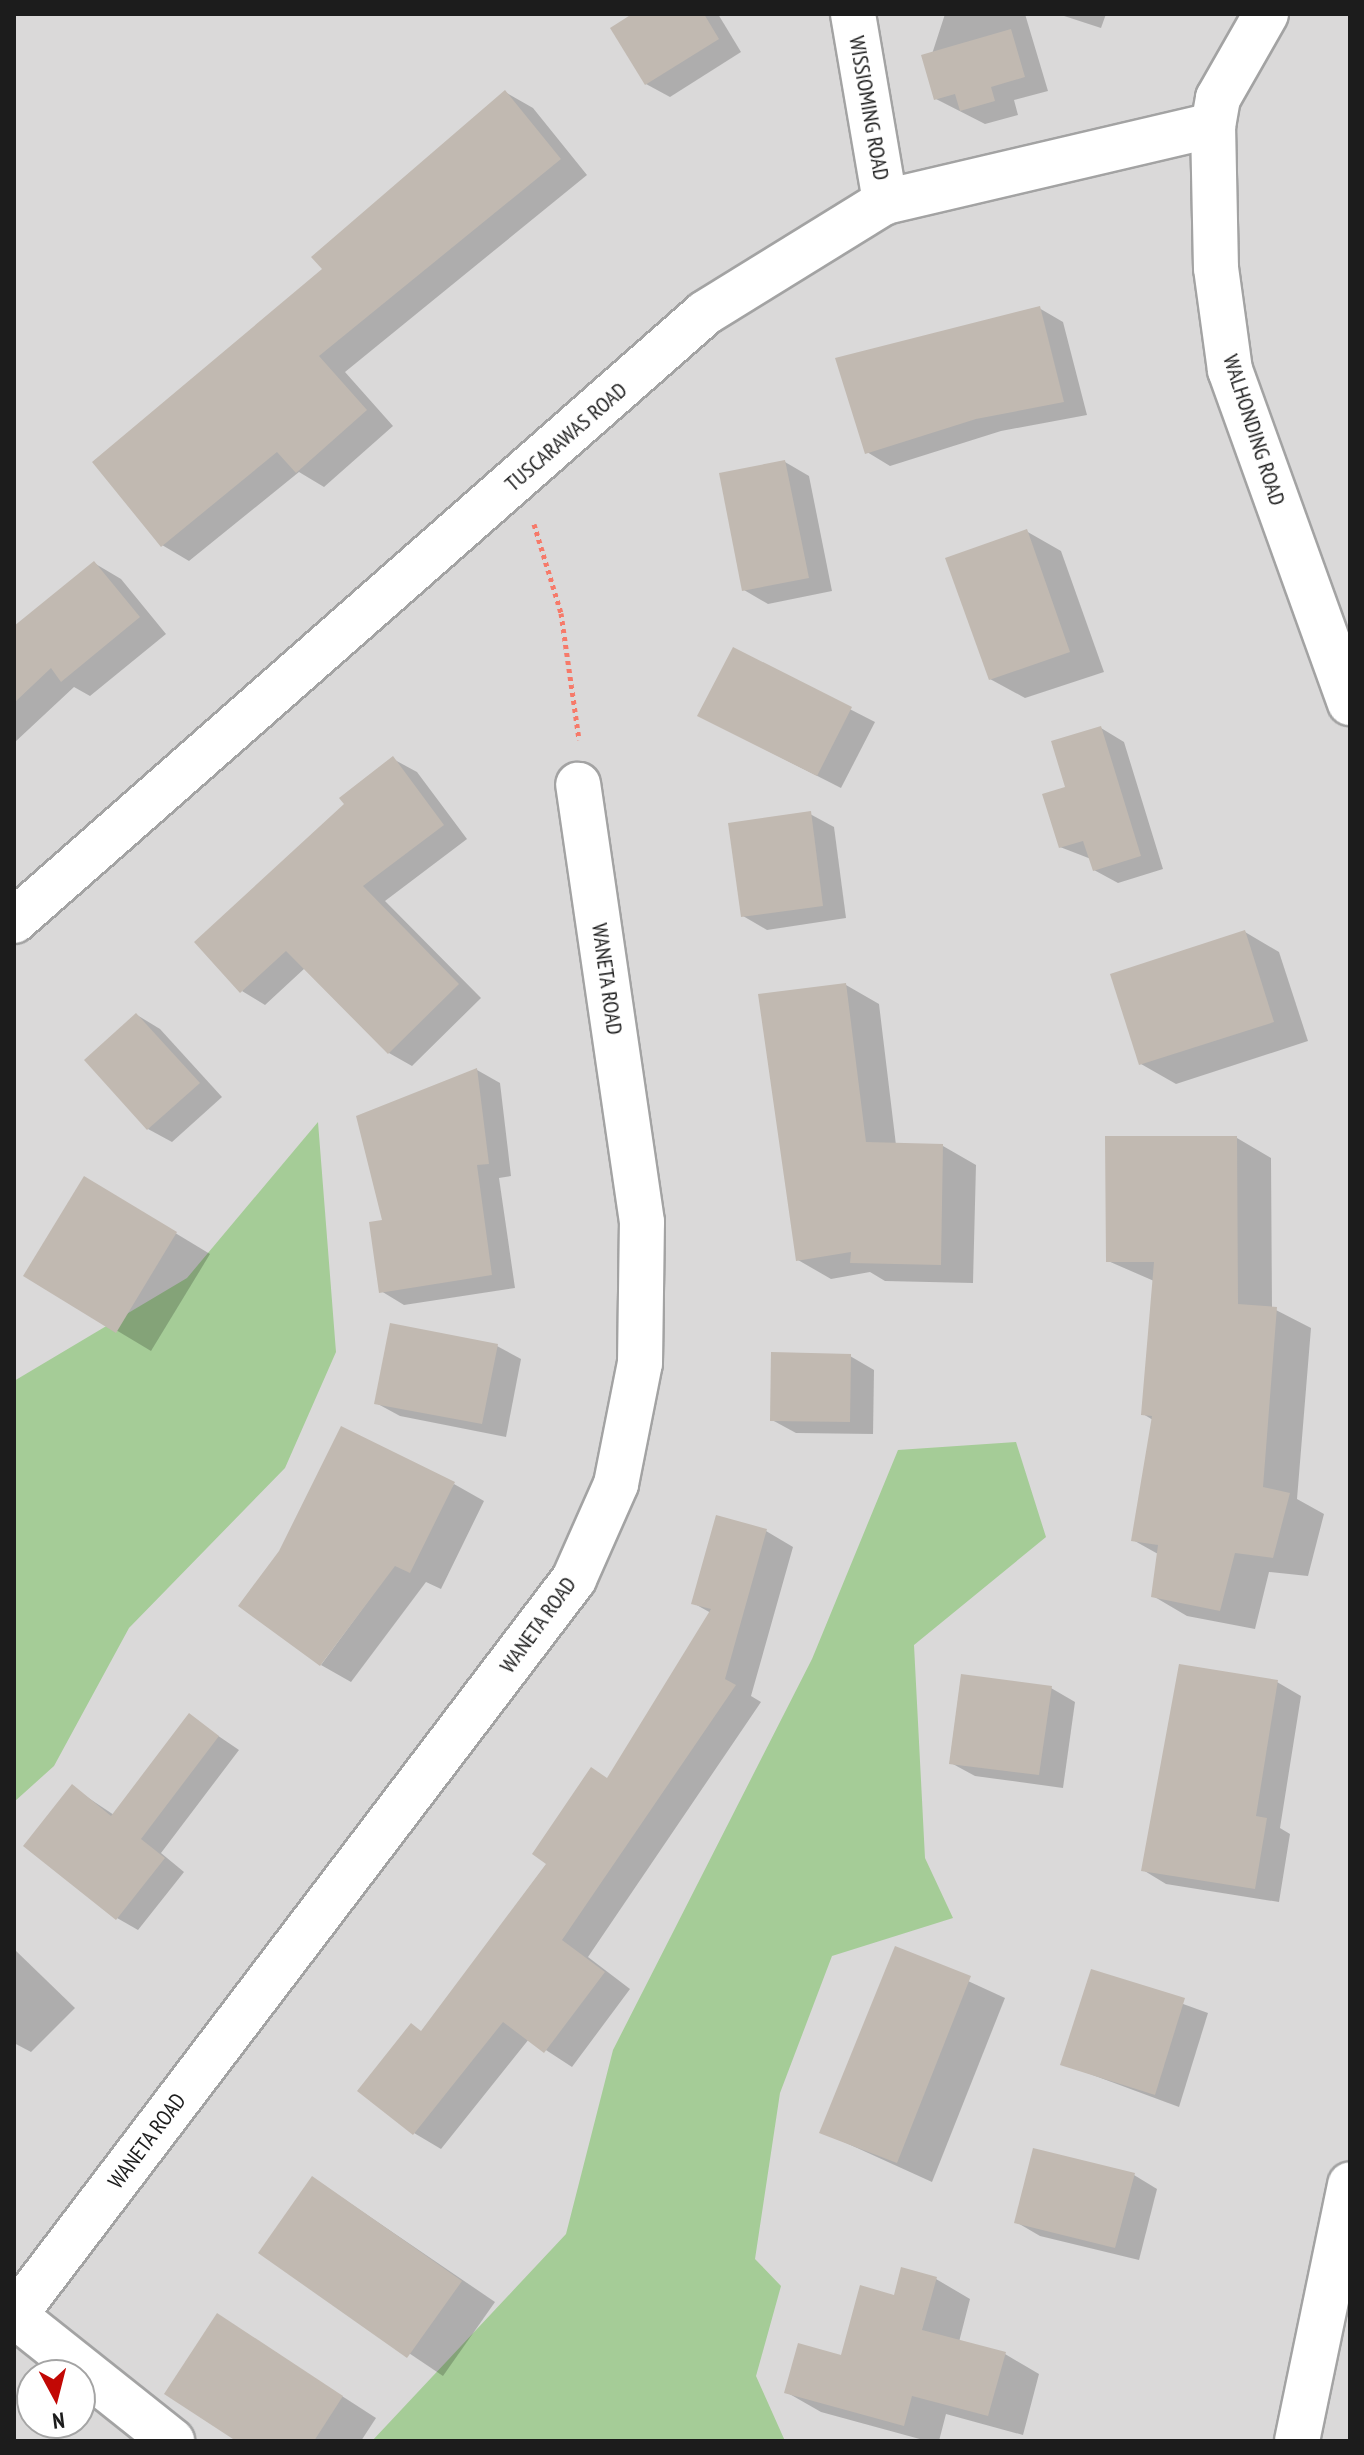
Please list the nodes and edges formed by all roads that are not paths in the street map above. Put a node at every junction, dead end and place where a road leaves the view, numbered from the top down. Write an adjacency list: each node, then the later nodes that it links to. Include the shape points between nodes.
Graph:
1 (853, 14): 4 (street, WISSIOMING ROAD)
2 (1266, 14): 3 (street, WALHONDING ROAD, via 1218,98)
3 (1213, 125): 4 (street, TUSCARAWAS ROAD); 5 (street, WALHONDING ROAD, via 1214,240 1230,370)
4 (885, 202): 7 (street, TUSCARAWAS ROAD, via 705,313)
5 (1350, 703)
6 (578, 785): 9 (street, WANETA ROAD, via 642,1222 640,1363 616,1484 574,1579)
7 (14, 921)
8 (1350, 2184): 11 (street)
9 (14, 2316): 10 (street)
10 (172, 2441)
11 (1297, 2441)

